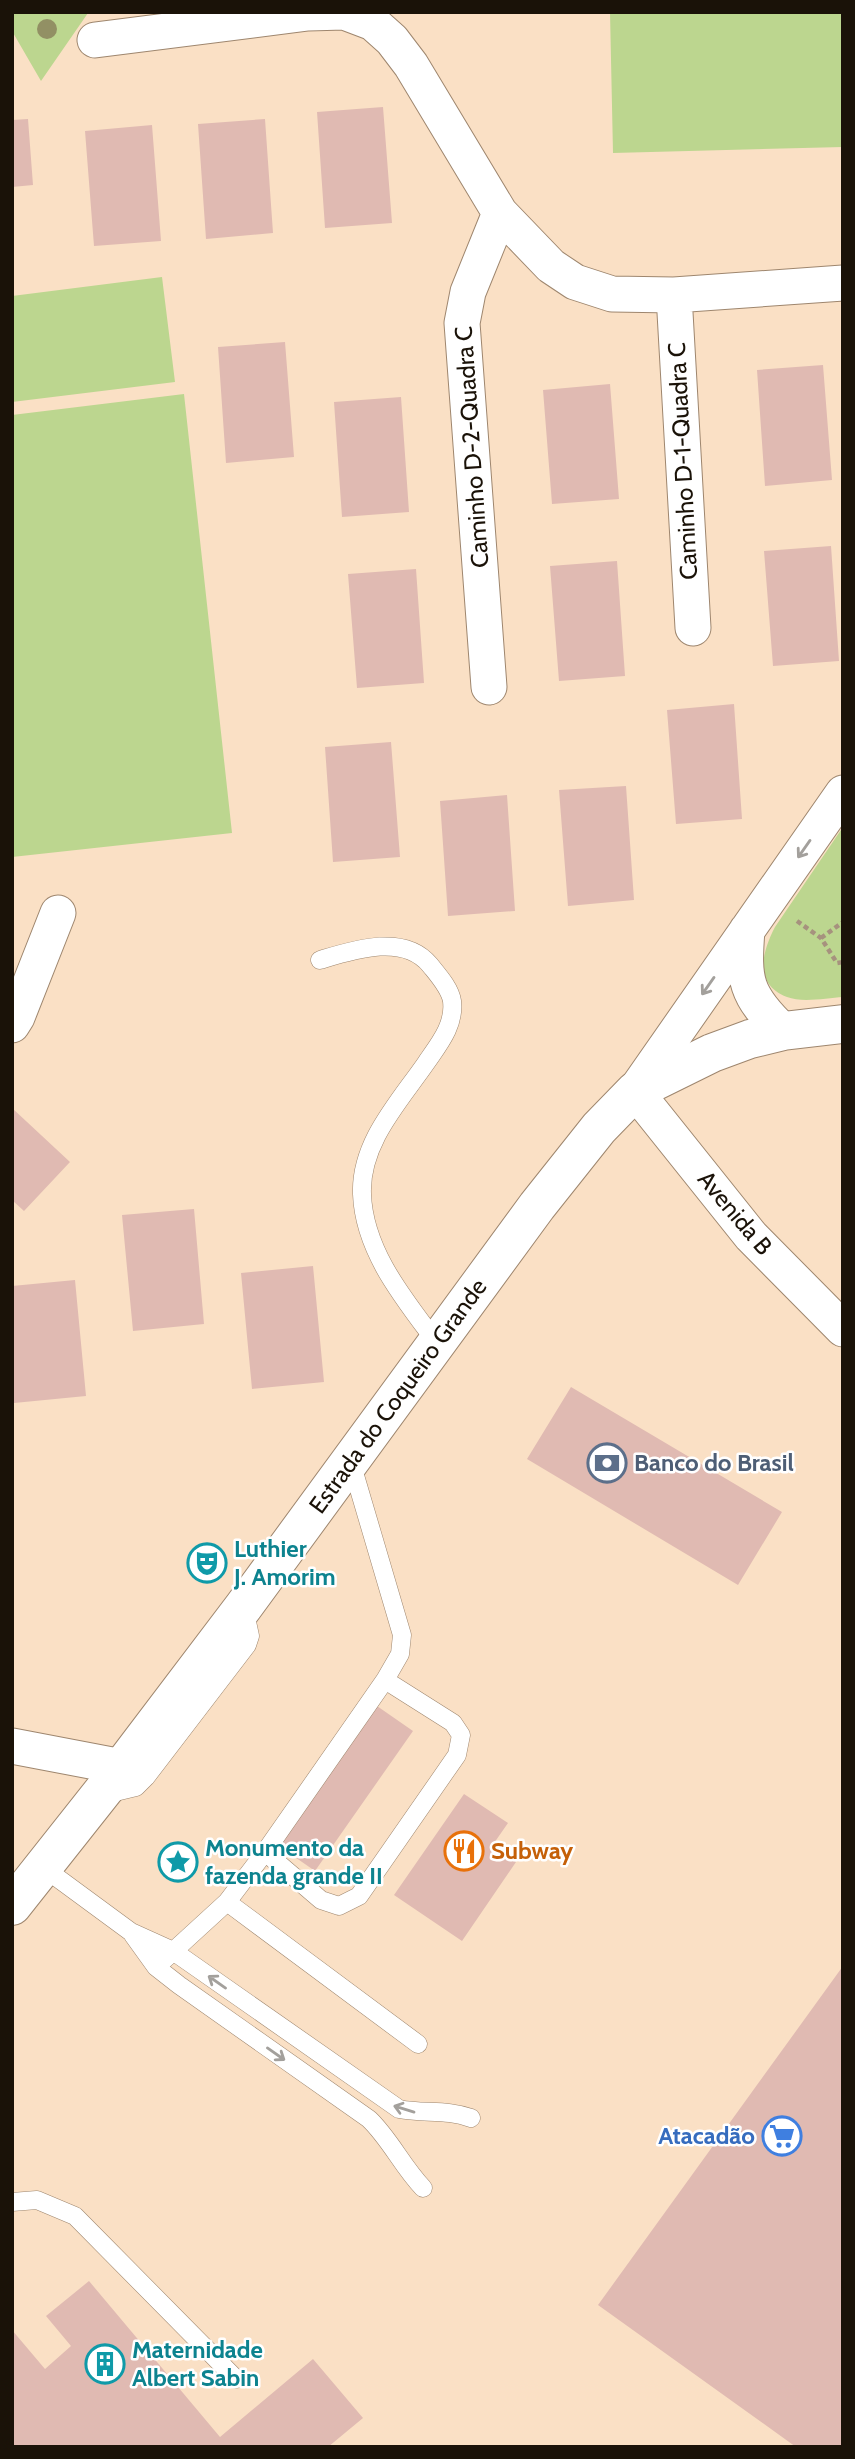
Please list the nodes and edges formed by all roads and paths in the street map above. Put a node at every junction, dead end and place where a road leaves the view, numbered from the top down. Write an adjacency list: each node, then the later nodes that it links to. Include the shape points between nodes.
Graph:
1 (95, 40): 2 (street, via 308,13 344,12 373,23 411,65)
2 (500, 213): 4 (street, via 551,266 575,282 612,294); 6 (street, Caminho D-2-Quadra C, via 468,292 462,323)
3 (843, 283): 4 (street)
4 (674, 295): 5 (street, Caminho D-1-Quadra C)
5 (693, 628)
6 (489, 687)
7 (843, 793): 11 (street, one-way to 11)
8 (58, 913): 16 (street)
9 (791, 916): 12 (path)
10 (843, 922): 12 (path)
11 (747, 930): 17 (street, via 744,968 750,989 762,1011); 18 (street, one-way to 18)
12 (821, 938): 14 (path, via 837,963)
13 (320, 960): 20 (lane, via 376,946 402,949 425,959 452,999 451,1022 439,1044 379,1131 365,1164 362,1193 366,1224 380,1259)
14 (843, 962)
15 (843, 1024): 17 (main road, Estrada do Coqueiro Grande)
16 (12, 1025)
17 (783, 1031): 18 (main road, Estrada do Coqueiro Grande, via 712,1053)
18 (635, 1091): 19 (street, Avenida B, via 751,1236); 20 (main road, Estrada do Coqueiro Grande, via 566,1168)
19 (843, 1329)
20 (437, 1343): 21 (main road, Estrada do Coqueiro Grande)
21 (350, 1460): 22 (lane, via 402,1635 400,1654); 24 (main road, Estrada do Coqueiro Grande)
22 (385, 1680): 25 (lane); 25 (lane, via 453,1723 461,1735 457,1755 359,1896 339,1906 321,1900)
23 (12, 1746): 24 (street)
24 (111, 1781): 26 (main road, Estrada do Coqueiro Grande)
25 (265, 1852): 27 (lane)
26 (44, 1868): 28 (main road, Estrada do Coqueiro Grande); 29 (lane)
27 (227, 1902): 30 (lane); 32 (lane)
28 (12, 1906)
29 (131, 1932): 30 (lane); 31 (lane)
30 (173, 1951): 31 (lane); 33 (lane, one-way to 30, via 456,2112 399,2109)
31 (156, 1966): 34 (lane, one-way to 34, via 369,2119)
32 (418, 2044)
33 (471, 2118)
34 (423, 2188)
35 (12, 2202): 36 (lane, via 37,2200 75,2216)
36 (236, 2379)

